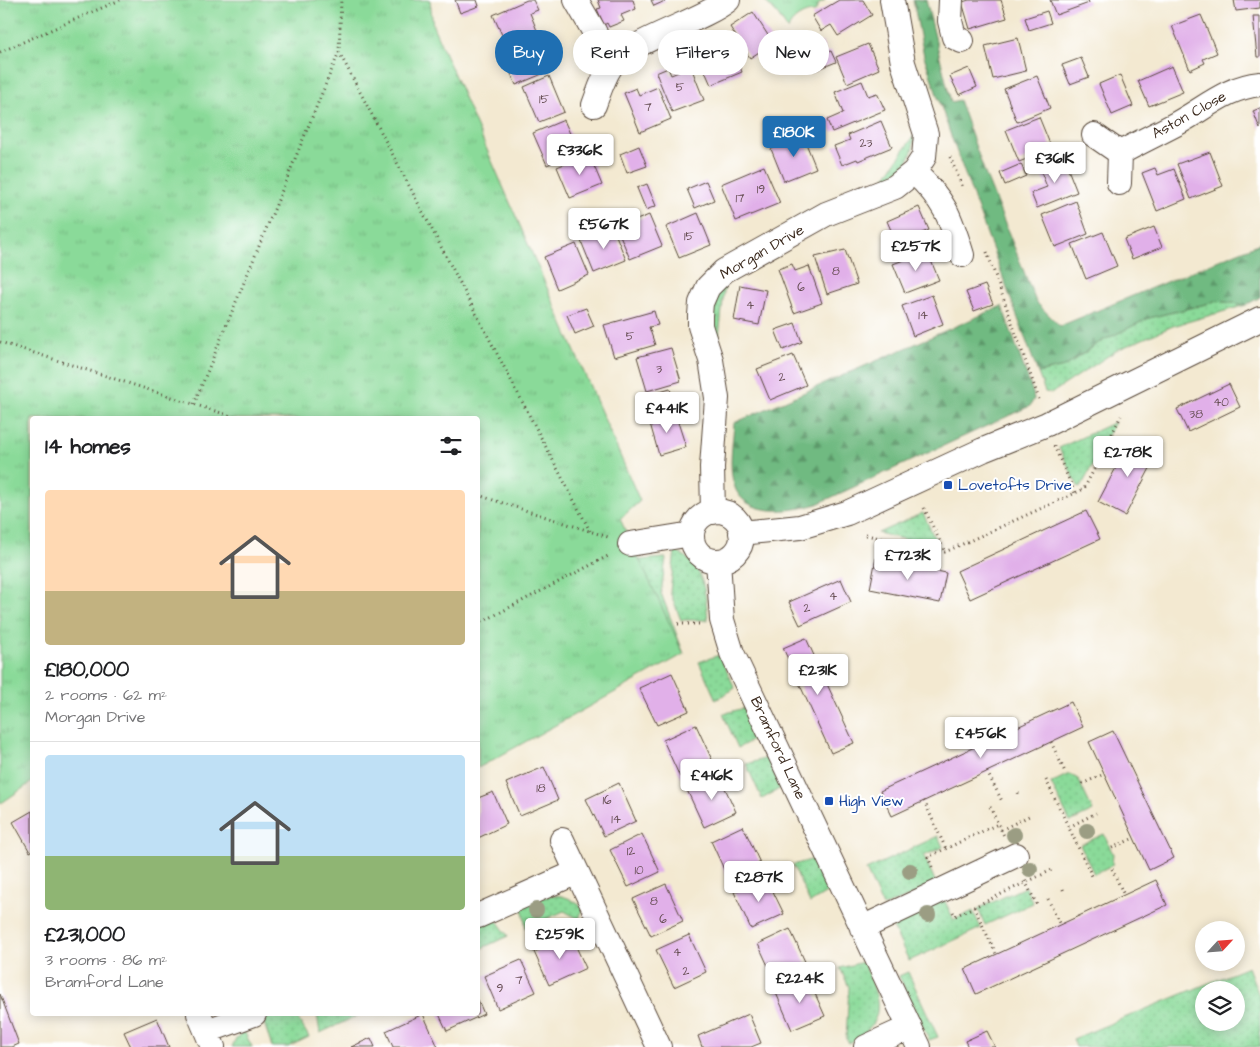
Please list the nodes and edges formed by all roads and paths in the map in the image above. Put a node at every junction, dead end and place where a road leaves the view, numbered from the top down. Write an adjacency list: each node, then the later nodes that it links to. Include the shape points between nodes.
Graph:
1 (120, 0): 10 (path)
2 (340, 0): 11 (path)
3 (576, 0): 7 (street)
4 (728, 0): 9 (street)
5 (892, 0): 17 (street, Morgan Drive, via 903,63 926,134 924,157)
6 (951, 0): 8 (street, via 951,30 954,37)
7 (592, 30)
8 (962, 41)
9 (648, 42)
10 (0, 52)
11 (339, 52): 22 (path); 30 (path)
12 (601, 75): 14 (street)
13 (1260, 84): 16 (street, Aston Close, via 1237,88)
14 (594, 105)
15 (1094, 135): 16 (street)
16 (1120, 152): 18 (street)
17 (914, 172): 19 (street, via 942,201 950,215); 29 (street, Morgan Drive, via 894,187 826,214 724,271 708,287 701,303 700,326 718,398 712,468)
18 (1119, 183)
19 (962, 256)
20 (1260, 319): 25 (street)
21 (0, 342): 22 (path)
22 (194, 404): 24 (path)
23 (1122, 415): 26 (path, via 1084,489)
24 (231, 416)
25 (1047, 424): 26 (path); 31 (street, via 822,522)
26 (1075, 493): 35 (path)
27 (480, 496): 30 (path)
28 (924, 508): 35 (path)
29 (713, 512): 31 (street, via 735,519); 32 (street, via 696,522)
30 (590, 531): 34 (path)
31 (741, 533): 36 (street, via 739,547 731,556)
32 (692, 534): 34 (street); 36 (street, via 697,552 706,559)
33 (866, 535): 35 (path)
34 (630, 544): 37 (path)
35 (945, 552)
36 (718, 561): 70 (street, Bramford Lane, via 722,620 732,653)
37 (480, 623)
38 (1051, 742): 40 (path)
39 (987, 772): 45 (path)
40 (1066, 772)
41 (1104, 774): 43 (path)
42 (1046, 780): 50 (path)
43 (1082, 784)
44 (924, 801): 55 (path)
45 (1002, 801)
46 (990, 807): 49 (path)
47 (1096, 813): 50 (path)
48 (1029, 816): 51 (path)
49 (998, 824): 51 (path); 55 (path)
50 (1068, 826): 61 (path)
51 (1001, 830): 56 (path)
52 (1134, 838): 54 (path)
53 (562, 840): 59 (street)
54 (1112, 848)
55 (946, 849): 60 (path, via 928,857)
56 (1015, 858): 62 (path); 70 (street)
57 (1112, 869): 63 (path)
58 (1054, 870): 62 (path)
59 (577, 872): 68 (street); 75 (street)
60 (936, 875)
61 (1093, 878)
62 (1026, 883): 65 (path); 66 (path)
63 (1124, 895)
64 (1048, 899): 69 (path)
65 (1036, 905)
66 (974, 907): 67 (path, via 955,916); 71 (path)
67 (952, 909)
68 (480, 915)
69 (1060, 925)
70 (862, 928): 74 (street, Bramford Lane)
71 (996, 954)
72 (248, 1016): 73 (street)
73 (207, 1031)
74 (914, 1037): 76 (street)
75 (659, 1047)
76 (866, 1047)

